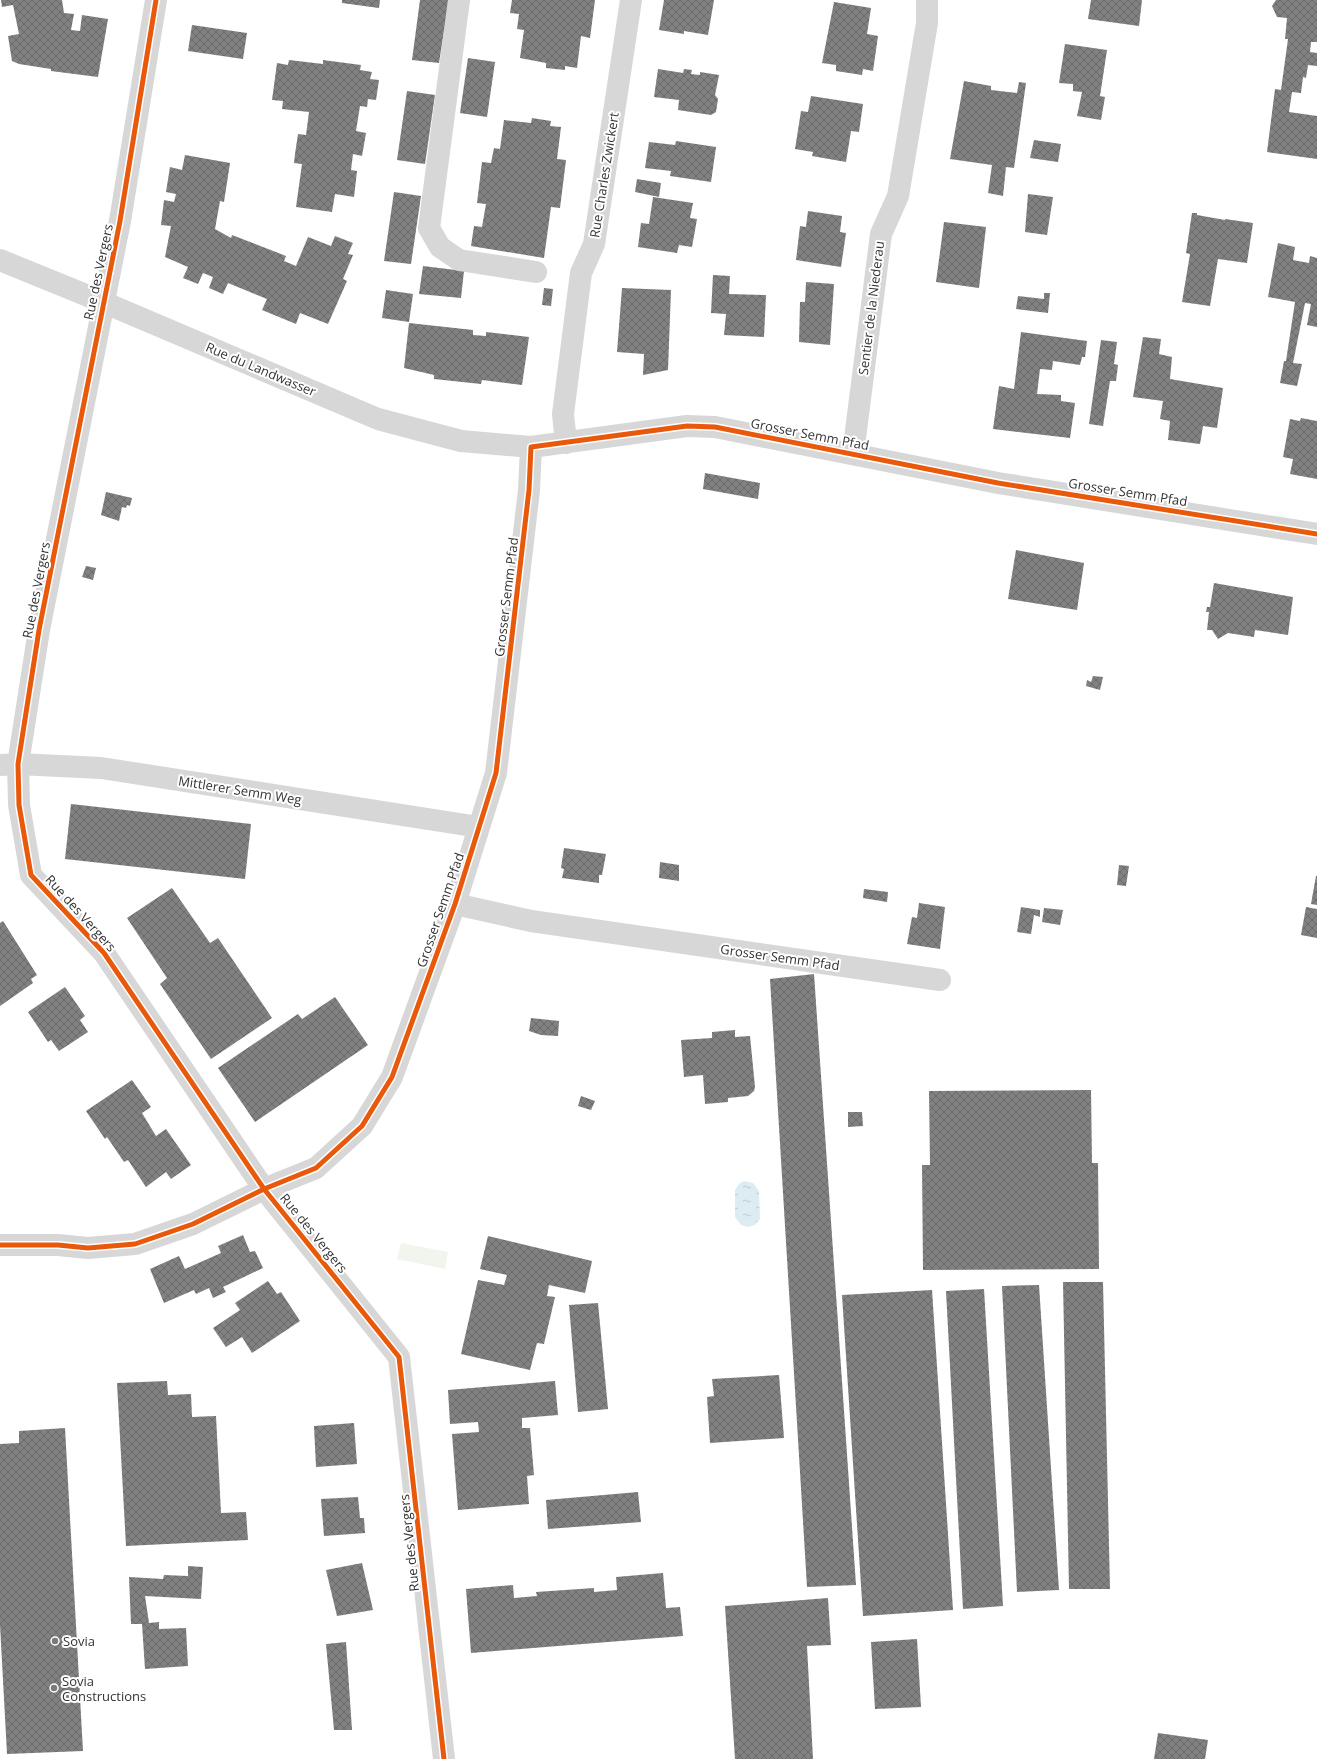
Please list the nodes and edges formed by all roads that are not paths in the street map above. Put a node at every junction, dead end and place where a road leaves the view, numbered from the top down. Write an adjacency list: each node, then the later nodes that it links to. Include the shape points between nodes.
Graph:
1 (156, 0): 7 (street, Rue des Vergers, via 120,221)
2 (459, 0): 6 (street, via 429,228 440,247 459,260)
3 (631, 0): 8 (street, Rue Charles Zwickert, via 594,244 581,273 563,414)
4 (927, 0): 10 (street, Sentier de la Niederau, via 927,23 898,196 881,234)
5 (0, 260): 7 (street, Rue du Landwasser)
6 (536, 272)
7 (103, 302): 9 (street, Rue du Landwasser, via 378,419 461,441); 12 (street, Rue des Vergers, via 39,630)
8 (566, 443): 9 (street, Grosser Semm Pfad); 10 (street, Grosser Semm Pfad, via 686,426 716,427)
9 (531, 447): 13 (street, Grosser Semm Pfad, via 529,490 496,773)
10 (853, 454): 11 (street, Grosser Semm Pfad, via 998,482)
11 (1317, 534)
12 (9, 764): 13 (street, Mittlerer Semm Weg, via 101,768); 16 (street, Rue des Vergers, via 31,875 104,952)
13 (479, 827): 14 (street, Grosser Semm Pfad)
14 (455, 904): 15 (street, Grosser Semm Pfad, via 531,921); 16 (street, Grosser Semm Pfad, via 392,1077 362,1126 316,1168)
15 (940, 980)
16 (264, 1189): 17 (street, Grosser Semm Pfad, via 193,1224 135,1244 88,1248); 18 (street, Rue des Vergers, via 399,1357)
17 (0, 1245)
18 (444, 1759)

